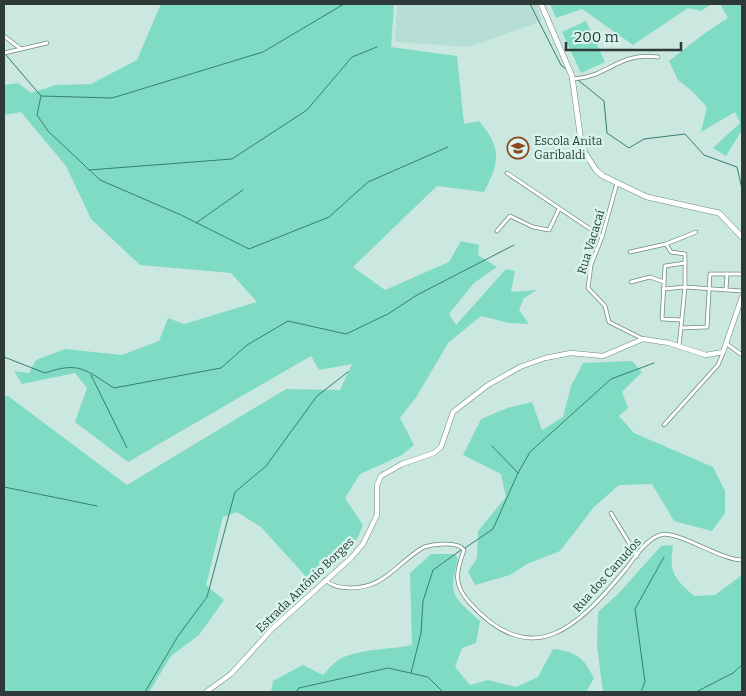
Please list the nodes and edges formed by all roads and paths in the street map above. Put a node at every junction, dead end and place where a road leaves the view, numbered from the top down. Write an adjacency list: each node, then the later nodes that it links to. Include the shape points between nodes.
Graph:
1 (541, 4): 7 (main road)
2 (4, 36): 4 (street)
3 (47, 43): 4 (street)
4 (21, 49): 5 (street)
5 (4, 54)
6 (658, 58): 7 (street, via 640,55 621,60 591,77)
7 (572, 78): 9 (main road, via 580,141 585,153 596,170)
8 (507, 174): 10 (street)
9 (618, 183): 13 (street, Rua Vacacaí); 14 (main road, via 647,197 719,213)
10 (559, 209): 11 (street, via 549,230 533,227 510,216); 13 (street)
11 (497, 231)
12 (696, 232): 15 (street)
13 (602, 237): 30 (street, Rua Vacacaí, via 591,265 588,288 605,306 609,322)
14 (742, 238)
15 (666, 244): 16 (street); 17 (street, via 672,252 685,253)
16 (630, 252)
17 (685, 263): 21 (street, via 665,266); 22 (street)
18 (727, 274): 19 (street); 24 (street, via 710,274); 25 (street)
19 (742, 274)
20 (630, 282): 21 (street, via 650,277)
21 (664, 282): 23 (street)
22 (685, 288): 23 (street); 24 (street); 28 (street)
23 (663, 289): 28 (street, via 662,319)
24 (709, 290): 25 (street); 29 (street, via 707,327)
25 (726, 290): 26 (street)
26 (742, 291)
27 (742, 297): 31 (street)
28 (681, 320): 29 (street)
29 (681, 328): 32 (street)
30 (642, 339): 32 (street); 39 (street, Estrada Antônio Borges, via 603,356 571,353 544,358 488,385 453,412 441,446 434,453 402,464 381,476 377,485 377,515 363,544)
31 (727, 344): 33 (street); 34 (street)
32 (679, 346): 33 (street, via 706,355)
33 (723, 352): 35 (street, via 718,365)
34 (742, 355)
35 (664, 425)
36 (611, 513): 37 (street)
37 (637, 556): 38 (street, Rua dos Canudos, via 650,541 667,534); 39 (street, Rua dos Canudos, via 582,618 566,629 536,640 499,627 483,617 464,596 457,585 464,550 458,545 432,544 424,547 380,582 368,586 337,587)
38 (742, 560)
39 (325, 580): 40 (street, Estrada Antônio Borges, via 272,629 231,674)
40 (206, 692)

